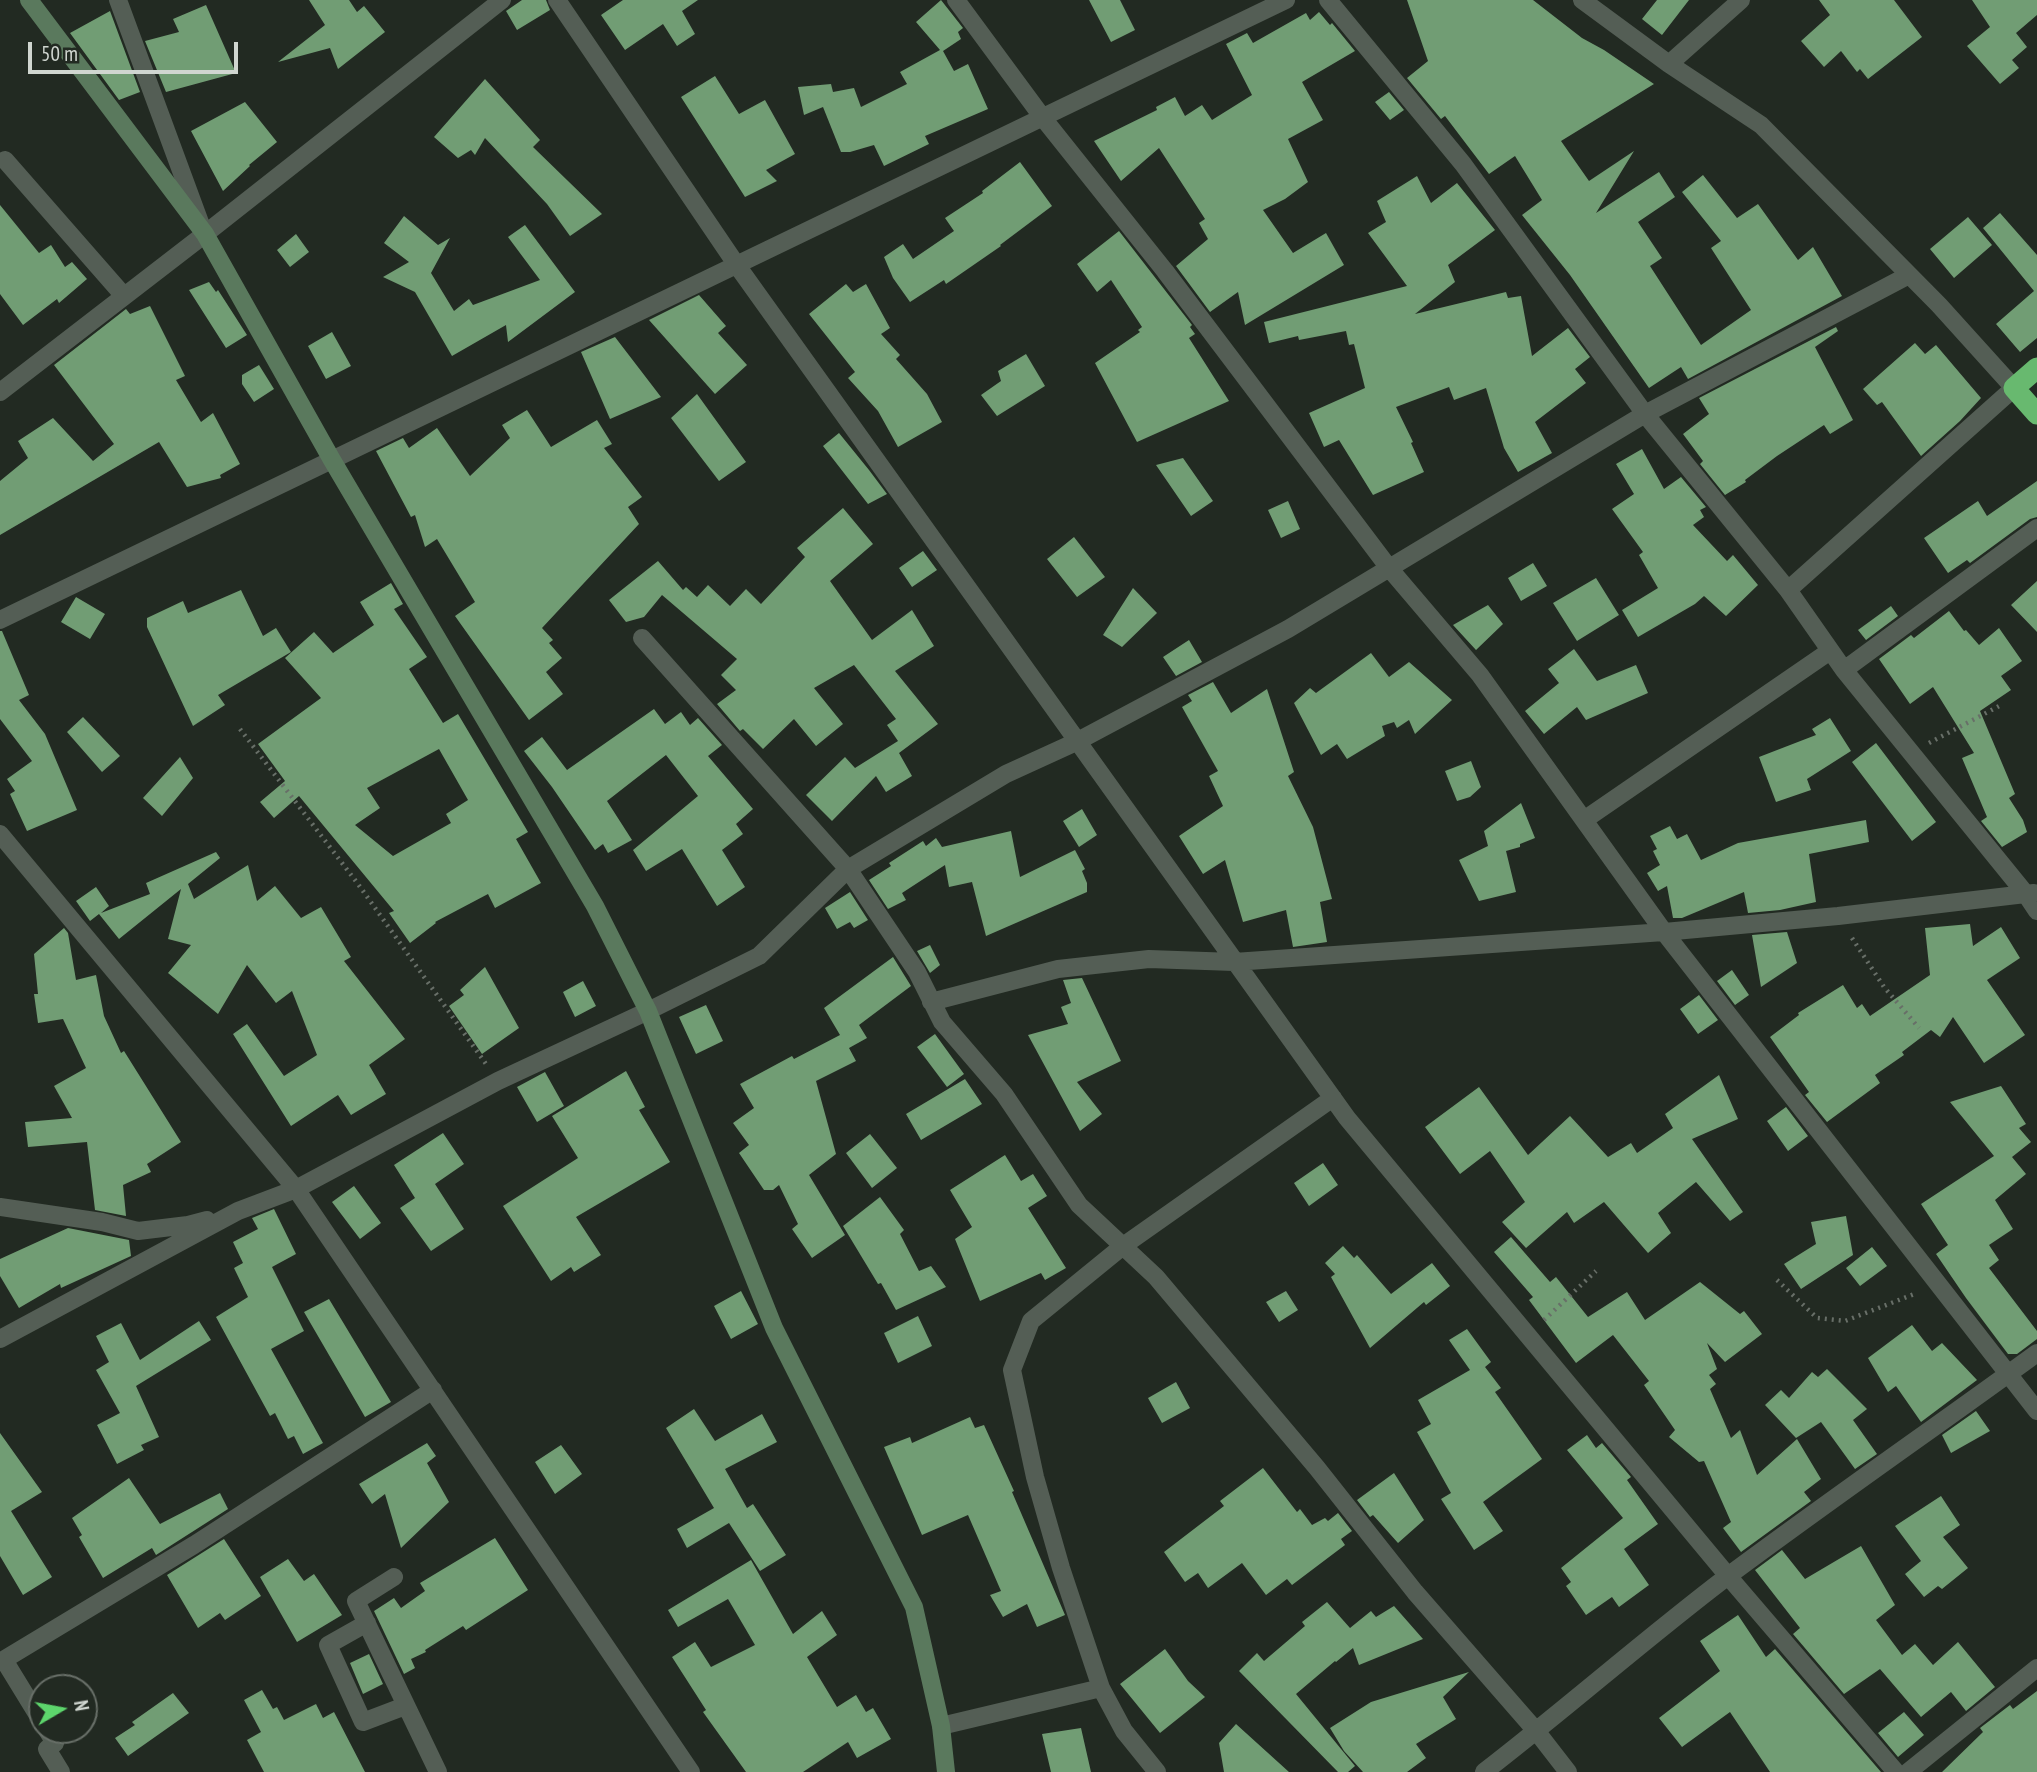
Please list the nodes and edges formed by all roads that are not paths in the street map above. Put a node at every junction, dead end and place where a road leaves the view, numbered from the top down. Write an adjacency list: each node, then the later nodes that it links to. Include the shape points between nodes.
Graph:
1 (29, 0): 13 (street)
2 (118, 0): 13 (street)
3 (502, 0): 13 (street)
4 (556, 0): 14 (street)
5 (956, 0): 11 (street)
6 (1286, 0): 11 (street)
7 (1328, 0): 20 (street, via 1463,164)
8 (1582, 0): 10 (street)
9 (1741, 0): 10 (street)
10 (1669, 64): 15 (street, via 1761,125)
11 (1043, 118): 14 (street); 24 (street)
12 (5, 160): 16 (street)
13 (205, 234): 16 (street); 22 (street)
14 (736, 264): 22 (street); 30 (street)
15 (1909, 275): 18 (street); 20 (street)
16 (124, 296): 19 (street)
17 (2037, 368): 18 (highway)
18 (2014, 388): 21 (highway); 25 (street)
19 (0, 392)
20 (1645, 414): 24 (street); 25 (street)
21 (2037, 414)
22 (332, 460): 26 (street); 39 (street, via 595,906)
23 (2037, 528): 29 (street)
24 (1389, 568): 30 (street, via 1288,629); 31 (street, via 1480,676)
25 (1788, 590): 28 (street)
26 (0, 620)
27 (642, 638): 33 (street)
28 (1830, 651): 29 (street); 31 (street)
29 (1844, 670): 34 (street)
30 (1076, 742): 33 (street, via 1006,774); 37 (street)
31 (1584, 820): 36 (street)
32 (0, 834): 41 (street)
33 (848, 869): 38 (street, via 917,972); 39 (street, via 759,956)
34 (2031, 893): 35 (street); 36 (street)
35 (2037, 911)
36 (1664, 932): 37 (street); 47 (street)
37 (1234, 962): 38 (street, via 1149,959 1058,970); 40 (street)
38 (931, 1002): 44 (street, via 942,1022 1004,1094 1079,1205)
39 (648, 1011): 41 (street, via 498,1081); 58 (street, via 774,1328 914,1607)
40 (1333, 1098): 44 (street); 50 (street)
41 (296, 1189): 43 (street); 48 (street)
42 (0, 1207): 43 (street, via 138,1231 188,1225)
43 (237, 1211): 45 (street)
44 (1123, 1246): 55 (street, via 1031,1321 1012,1370 1035,1477); 59 (street, via 1156,1277 1415,1592)
45 (0, 1339)
46 (2037, 1353): 47 (street)
47 (2009, 1373): 49 (street); 50 (street)
48 (433, 1390): 53 (street, via 194,1545); 63 (street)
49 (2037, 1411)
50 (1728, 1576): 59 (street); 68 (street)
51 (394, 1577): 52 (street, via 356,1601)
52 (367, 1623): 57 (street); 57 (street, via 328,1645 363,1722)
53 (2, 1661): 56 (street)
54 (2037, 1668): 69 (street)
55 (1101, 1688): 58 (street); 65 (street, via 1124,1731)
56 (28, 1701)
57 (405, 1706): 62 (street)
58 (941, 1726): 64 (street)
59 (1537, 1732): 66 (street); 67 (street)
60 (54, 1744): 61 (street, via 47,1749)
61 (61, 1772)
62 (438, 1772)
63 (691, 1772)
64 (946, 1772)
65 (1157, 1772)
66 (1485, 1772)
67 (1568, 1772)
68 (1896, 1772)
69 (1908, 1772)

